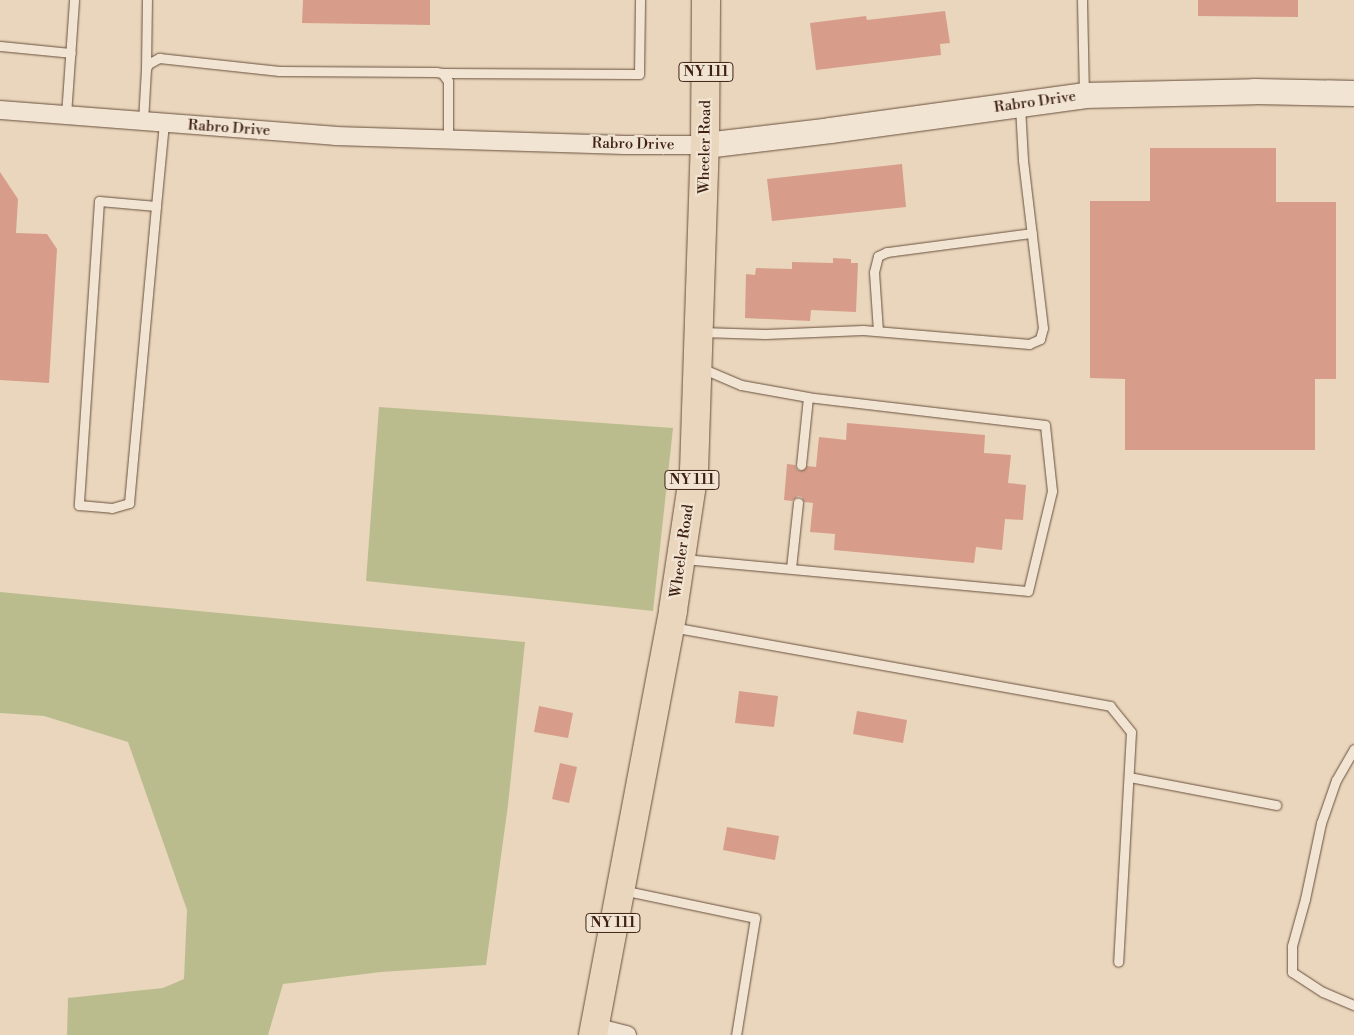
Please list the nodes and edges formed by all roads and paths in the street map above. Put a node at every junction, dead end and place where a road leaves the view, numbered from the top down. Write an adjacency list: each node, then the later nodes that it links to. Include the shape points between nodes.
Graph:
1 (74, 0): 7 (lane)
2 (147, 0): 8 (lane)
3 (640, 0): 9 (lane, via 639,74)
4 (706, 0): 18 (main road, Wheeler Road / NY 111)
5 (1082, 0): 11 (lane)
6 (0, 46): 7 (lane)
7 (71, 52): 14 (lane)
8 (146, 69): 9 (lane, via 148,64 159,58 279,71); 15 (lane)
9 (442, 73): 17 (lane, via 449,86)
10 (1354, 93): 11 (main road, Rabro Drive, via 1254,91)
11 (1084, 95): 12 (main road, Rabro Drive)
12 (1020, 104): 18 (main road, Rabro Drive); 20 (lane)
13 (0, 110): 14 (street, Rabro Drive)
14 (66, 115): 15 (street, Rabro Drive)
15 (143, 121): 16 (street, Rabro Drive)
16 (164, 123): 17 (street, Rabro Drive, via 335,136); 19 (lane)
17 (448, 139): 18 (street, Rabro Drive)
18 (705, 145): 22 (main road, Wheeler Road / NY 111)
19 (156, 206): 19 (lane, via 129,503 112,508 79,505 99,201)
20 (1032, 232): 21 (lane, via 887,252 878,256 874,272); 21 (lane, via 1043,328 1040,339 1029,344)
21 (878, 331): 22 (lane)
22 (700, 332): 23 (main road, Wheeler Road / NY 111)
23 (698, 367): 24 (lane, via 741,386); 27 (main road, Wheeler Road / NY 111, via 694,471)
24 (808, 397): 25 (lane); 28 (lane, via 1045,425 1052,491 1028,591)
25 (801, 466)
26 (798, 502): 28 (lane)
27 (681, 558): 28 (lane); 29 (main road, Wheeler Road / NY 111)
28 (791, 568)
29 (670, 627): 31 (lane, via 1110,706 1131,732); 33 (main road, Wheeler Road / NY 111)
30 (1354, 749): 35 (lane, via 1336,780 1321,823 1292,946 1292,972 1323,992)
31 (1129, 777): 32 (lane); 34 (lane)
32 (1276, 805)
33 (619, 889): 36 (main road, Wheeler Road / NY 111); 38 (lane, via 755,918)
34 (1118, 962)
35 (1354, 1005)
36 (594, 1031): 37 (street)
37 (627, 1035)
38 (736, 1035)

